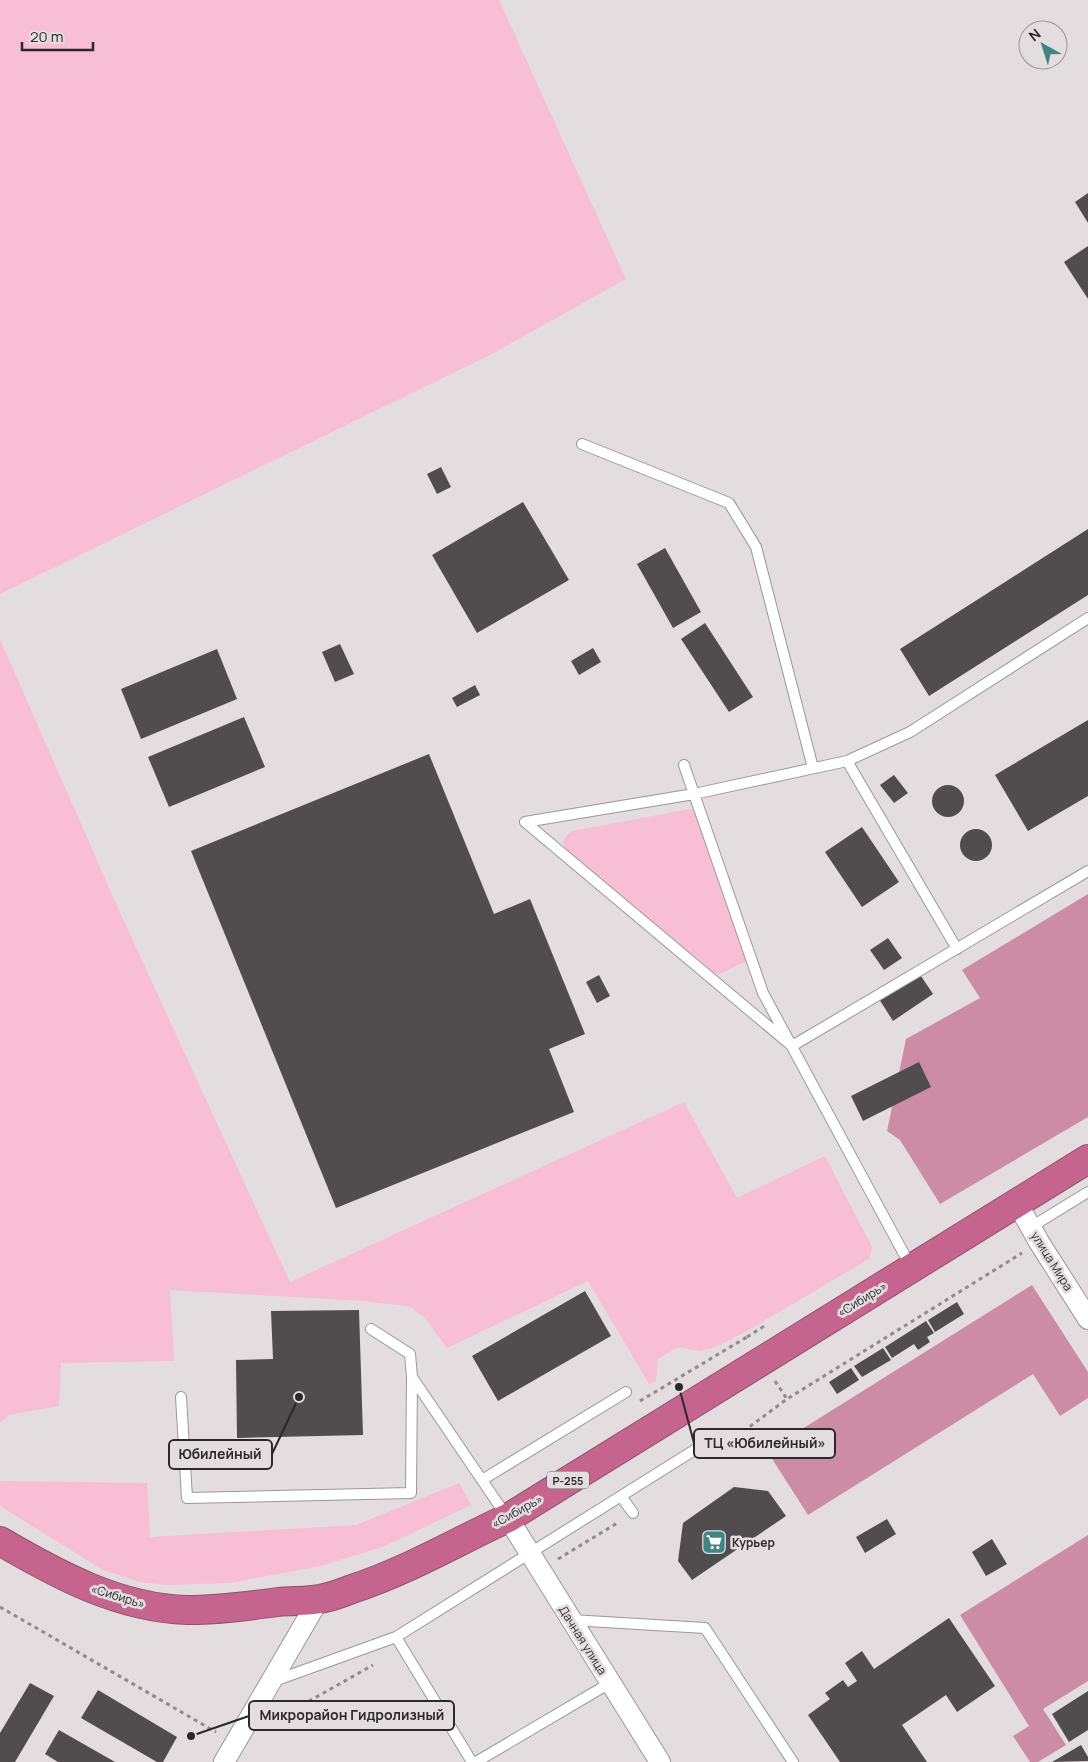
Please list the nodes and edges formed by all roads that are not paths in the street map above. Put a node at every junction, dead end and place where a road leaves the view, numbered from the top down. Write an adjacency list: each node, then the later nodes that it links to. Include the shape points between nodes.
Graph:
1 (582, 444): 5 (lane, via 729,504 756,547)
2 (1088, 618): 3 (lane, via 910,732)
3 (847, 761): 5 (lane); 8 (lane)
4 (684, 765): 6 (lane)
5 (813, 768): 6 (lane)
6 (694, 794): 9 (lane, via 763,993); 9 (lane, via 525,822)
7 (1088, 871): 8 (lane)
8 (957, 949): 9 (lane)
9 (792, 1046): 14 (lane)
10 (1088, 1159): 12 (highway, «Сибирь» / Р-255)
11 (1088, 1192): 13 (lane)
12 (1017, 1203): 13 (street, улица Мира); 14 (highway, «Сибирь» / Р-255)
13 (1035, 1234): 15 (street, улица Мира)
14 (912, 1268): 24 (highway, «Сибирь» / Р-255)
15 (1088, 1319)
16 (371, 1329): 17 (lane, via 410,1354)
17 (412, 1377): 19 (lane, via 412,1493 187,1498); 21 (lane)
18 (626, 1392): 21 (lane)
19 (181, 1397)
20 (720, 1434): 22 (lane)
21 (482, 1480): 24 (lane)
22 (621, 1496): 23 (lane); 26 (lane)
23 (633, 1513)
24 (508, 1518): 26 (street, Дачная улица); 27 (highway, «Сибирь» / Р-255, via 415,1565)
25 (0, 1541): 27 (highway, «Сибирь» / Р-255, via 70,1580 158,1607 214,1609)
26 (529, 1553): 28 (street, Дачная улица); 29 (lane)
27 (319, 1599): 30 (street)
28 (571, 1620): 31 (street, Дачная улица); 36 (lane, via 705,1628)
29 (396, 1637): 30 (lane); 33 (lane)
30 (270, 1682): 32 (street)
31 (610, 1683): 34 (lane); 35 (street, Дачная улица)
32 (224, 1762)
33 (472, 1762)
34 (476, 1762)
35 (660, 1762)
36 (793, 1762)

